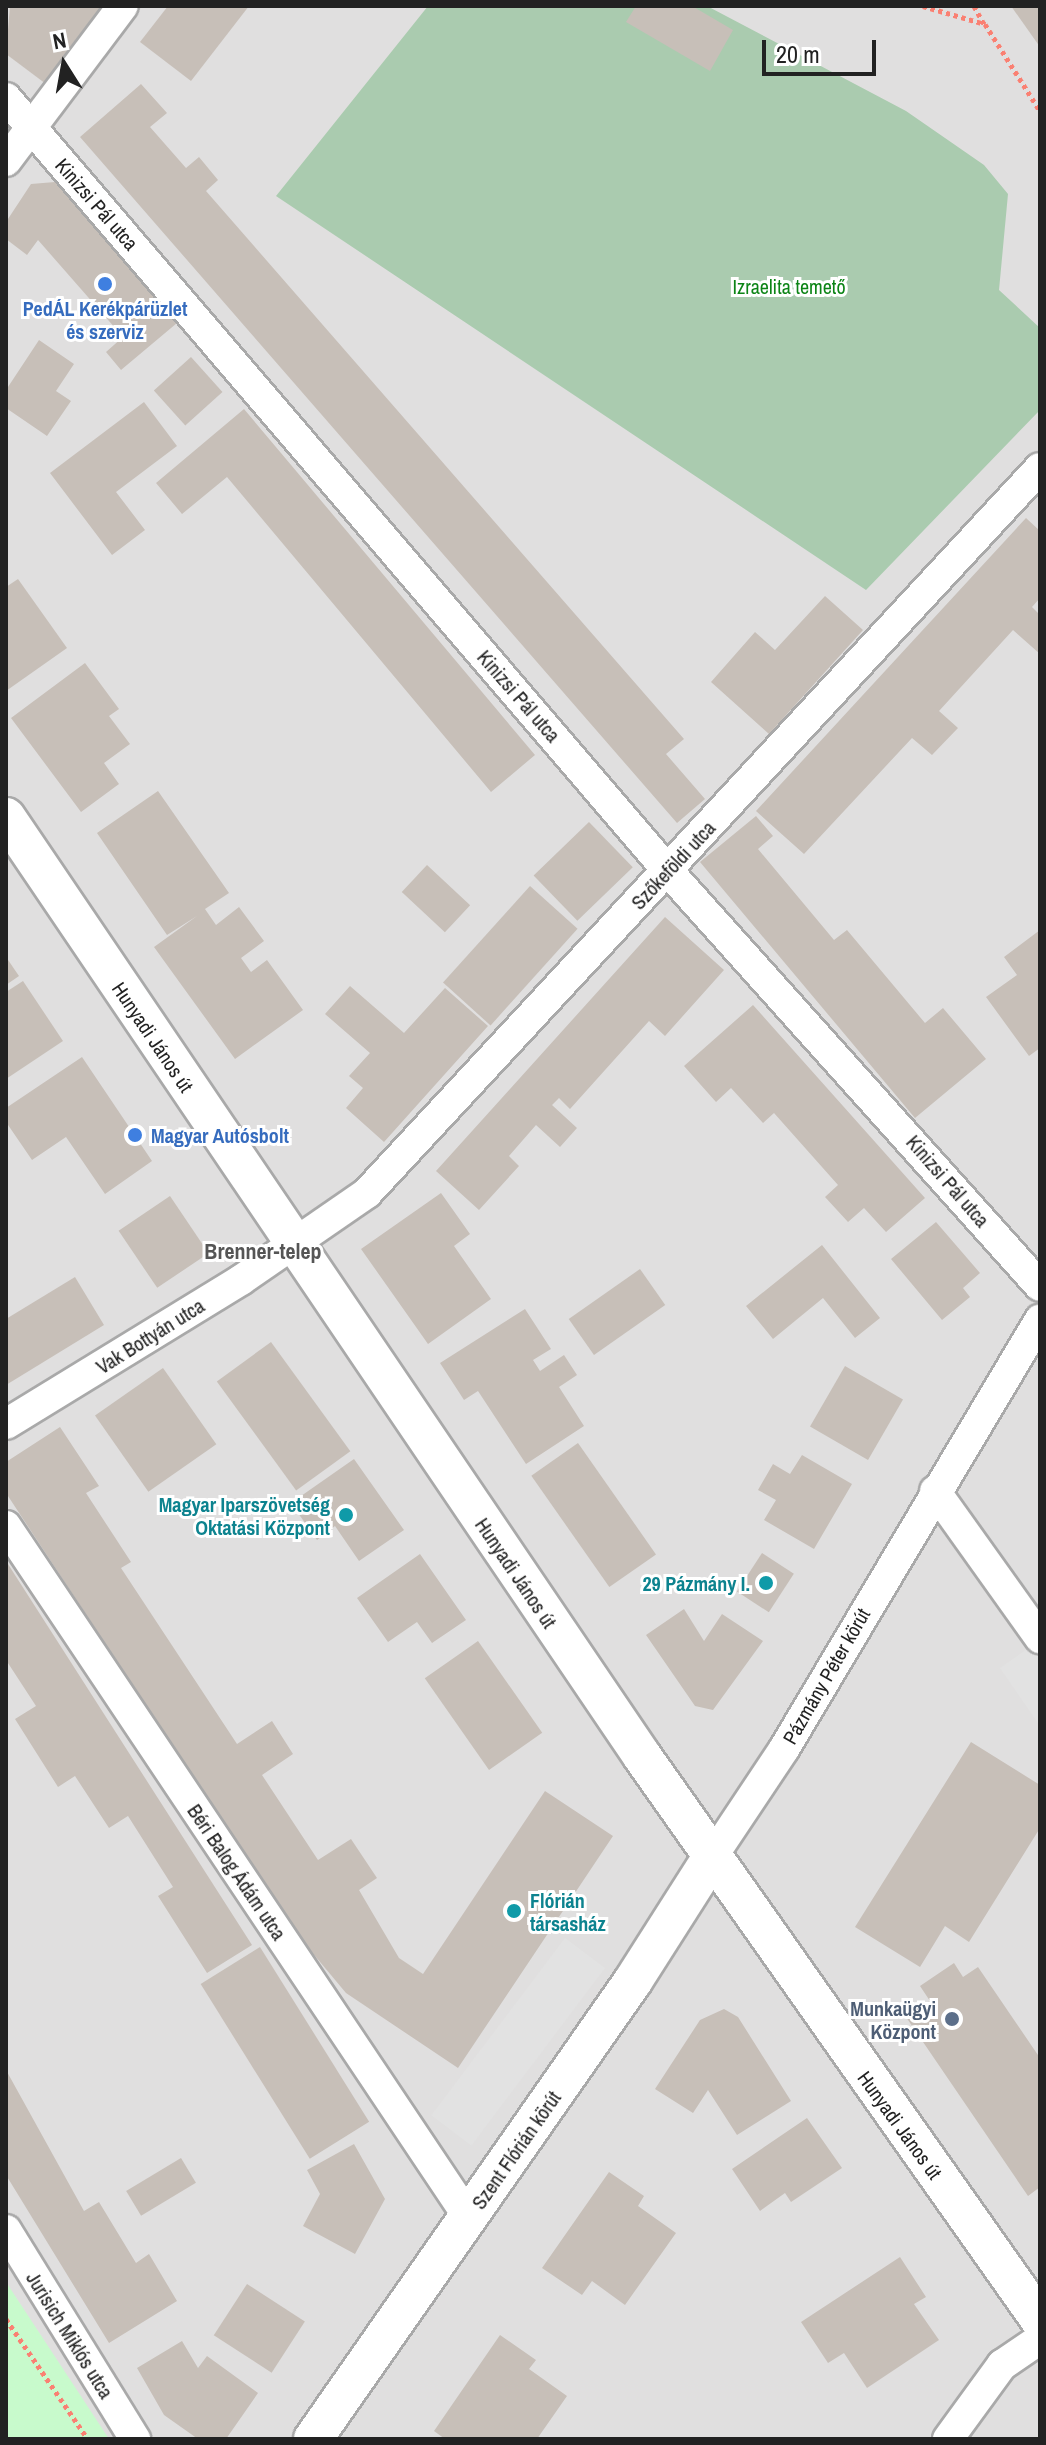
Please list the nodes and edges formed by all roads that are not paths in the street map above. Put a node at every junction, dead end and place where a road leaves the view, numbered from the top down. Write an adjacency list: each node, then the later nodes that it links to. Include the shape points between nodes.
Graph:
1 (123, 6): 3 (street)
2 (6, 98): 3 (street, Kinizsi Pál utca)
3 (30, 126): 4 (street); 7 (street, Kinizsi Pál utca)
4 (6, 161)
5 (1040, 468): 7 (street, Szőkeföldi utca)
6 (6, 817): 8 (street, Hunyadi János út)
7 (668, 871): 8 (street, Szőkeföldi utca, via 367,1193); 9 (street, Kinizsi Pál utca)
8 (293, 1247): 11 (street, Vak Bottyán utca); 15 (street, Hunyadi János út)
9 (1040, 1286)
10 (1040, 1320): 12 (street, Pázmány Péter körút)
11 (6, 1424)
12 (935, 1491): 14 (street); 15 (street, Pázmány Péter körút, via 784,1749)
13 (6, 1526): 16 (street, Béri Balog Ádám utca)
14 (1040, 1638)
15 (712, 1857): 16 (street, Szent Flórián körút); 18 (street, Hunyadi János út)
16 (469, 2218): 21 (street, Szent Flórián körút)
17 (6, 2230): 20 (street, Jurisich Miklós utca)
18 (1040, 2320)
19 (1040, 2339): 22 (street, via 1002,2365)
20 (135, 2439)
21 (313, 2439)
22 (948, 2439)

